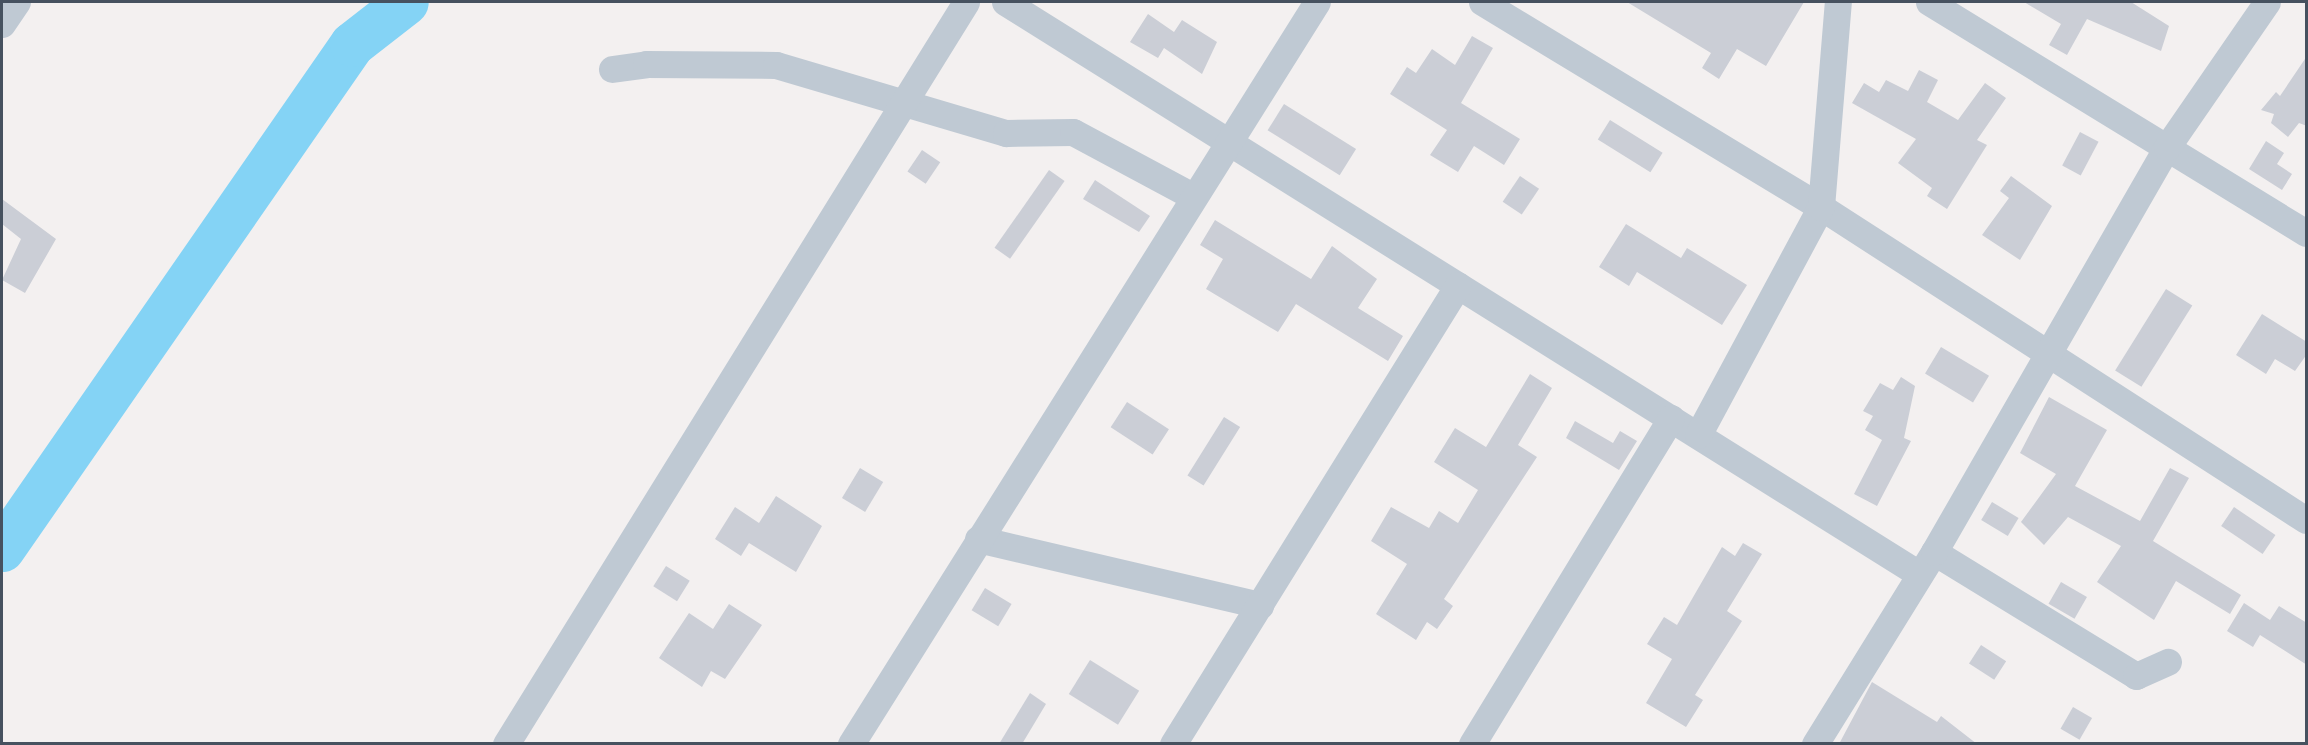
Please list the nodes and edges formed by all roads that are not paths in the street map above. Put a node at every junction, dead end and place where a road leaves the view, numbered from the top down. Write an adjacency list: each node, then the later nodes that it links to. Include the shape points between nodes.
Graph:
1 (17, 2): 9 (street)
2 (966, 2): 11 (street)
3 (1005, 2): 12 (street)
4 (1317, 2): 12 (street)
5 (1482, 2): 15 (street)
6 (1838, 2): 15 (street)
7 (1929, 2): 13 (street)
8 (2267, 2): 13 (street)
9 (2, 24)
10 (612, 69): 11 (street, via 646,64 776,65)
11 (904, 101): 14 (street, via 1006,133 1073,132); 27 (street)
12 (1230, 141): 14 (street); 17 (street)
13 (2167, 147): 16 (street); 18 (street)
14 (1194, 197): 22 (street)
15 (1821, 207): 18 (street); 20 (street)
16 (2307, 233)
17 (1458, 285): 19 (street); 25 (street)
18 (2049, 353): 21 (street); 23 (street)
19 (1671, 418): 20 (street); 30 (street)
20 (1698, 435): 24 (street)
21 (2307, 520)
22 (978, 539): 25 (street); 28 (street)
23 (1934, 552): 24 (street); 26 (street, via 2136,676)
24 (1919, 574): 31 (street)
25 (1260, 604): 29 (street)
26 (2168, 663)
27 (506, 744)
28 (851, 744)
29 (1173, 744)
30 (1472, 744)
31 (1815, 744)

